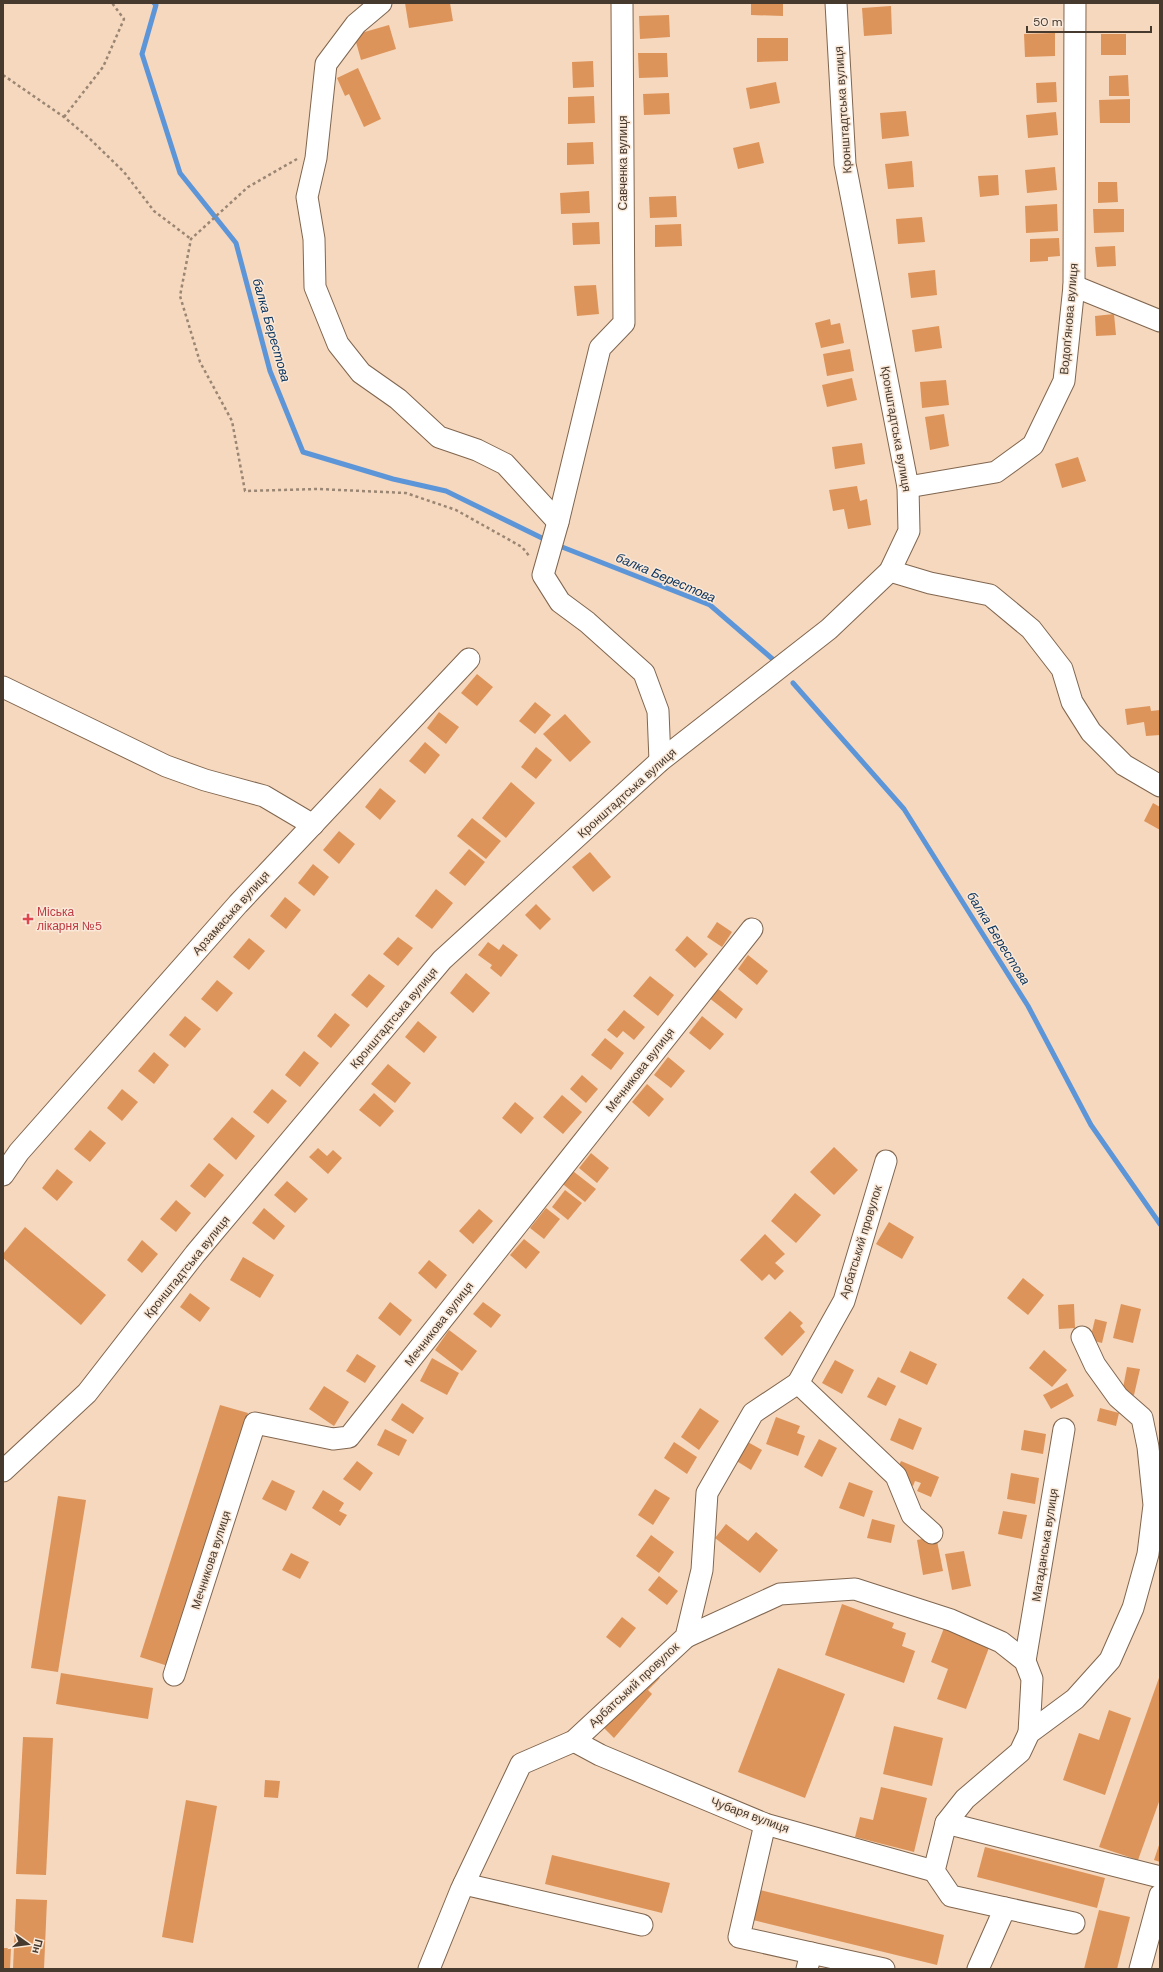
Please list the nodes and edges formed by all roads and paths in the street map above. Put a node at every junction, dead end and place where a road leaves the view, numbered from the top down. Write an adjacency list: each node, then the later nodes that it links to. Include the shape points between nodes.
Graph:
1 (112, 3): 7 (path, via 124,19 103,67)
2 (381, 3): 8 (street, via 356,24 326,64)
3 (622, 3): 13 (street, Савченка вулиця, via 624,323 600,348)
4 (836, 3): 12 (street, Кронштадтська вулиця, via 845,164)
5 (1075, 3): 10 (street, Водоп’янова вулиця)
6 (3, 75): 7 (path)
7 (64, 117): 9 (path, via 124,172 154,211)
8 (317, 148): 9 (path, via 248,187); 13 (street, via 307,197 314,239 315,287 338,344 361,373 398,399 439,437 477,450 505,464)
9 (191, 238): 15 (path, via 180,296 200,362 232,422 245,491 318,489 406,493 456,510 522,547)
10 (1074, 286): 11 (street); 12 (street, Водоп’янова вулиця, via 1064,381 1033,445 996,472)
11 (1160, 321)
12 (908, 487): 14 (street, Кронштадтська вулиця, via 909,531)
13 (558, 522): 15 (street)
14 (890, 571): 18 (street, Кронштадтська вулиця, via 829,629); 19 (street, via 930,583 990,595 1031,629 1062,669 1072,702 1091,732 1124,765)
15 (543, 575): 18 (street, via 560,602 587,622 644,673 658,711)
16 (469, 659): 20 (street, Арзамаська вулиця)
17 (3, 686): 20 (street, via 166,766 264,796)
18 (660, 761): 27 (street, Кронштадтська вулиця, via 442,960 195,1254 87,1393)
19 (1160, 786)
20 (313, 825): 23 (street, Арзамаська вулиця, via 196,951 19,1152)
21 (752, 929): 31 (street, Мечникова вулиця, via 348,1437 333,1439 255,1423)
22 (886, 1161): 25 (street, Арбатський провулок, via 844,1301)
23 (3, 1175)
24 (1082, 1337): 32 (street, via 1095,1365 1118,1397 1142,1418 1154,1504 1148,1554 1133,1608 1110,1660 1075,1699)
25 (798, 1383): 28 (street, via 896,1476 912,1515); 29 (street, Арбатський провулок, via 753,1413 707,1493 702,1570)
26 (1064, 1429): 30 (street, Магаданська вулиця)
27 (3, 1471)
28 (932, 1533)
29 (686, 1637): 30 (street, via 780,1594 855,1589 951,1620 1001,1642); 33 (street, Арбатський провулок)
30 (1025, 1661): 32 (street, via 1032,1679)
31 (174, 1675)
32 (1029, 1733): 34 (street, via 1020,1752 965,1799)
33 (574, 1741): 35 (street, Чубаря вулиця); 38 (street, Арбатський провулок, via 521,1764)
34 (946, 1822): 36 (street); 37 (street)
35 (765, 1824): 36 (street, Чубаря вулиця); 43 (street, via 739,1937)
36 (934, 1871): 40 (street, via 951,1896)
37 (1160, 1877)
38 (464, 1884): 42 (street); 44 (street, Арбатський провулок)
39 (1160, 1895): 47 (street)
40 (1005, 1908): 41 (street); 46 (street)
41 (1074, 1923)
42 (642, 1925)
43 (809, 1961): 45 (street)
44 (429, 1969)
45 (884, 1969)
46 (978, 1969)
47 (1140, 1969)

